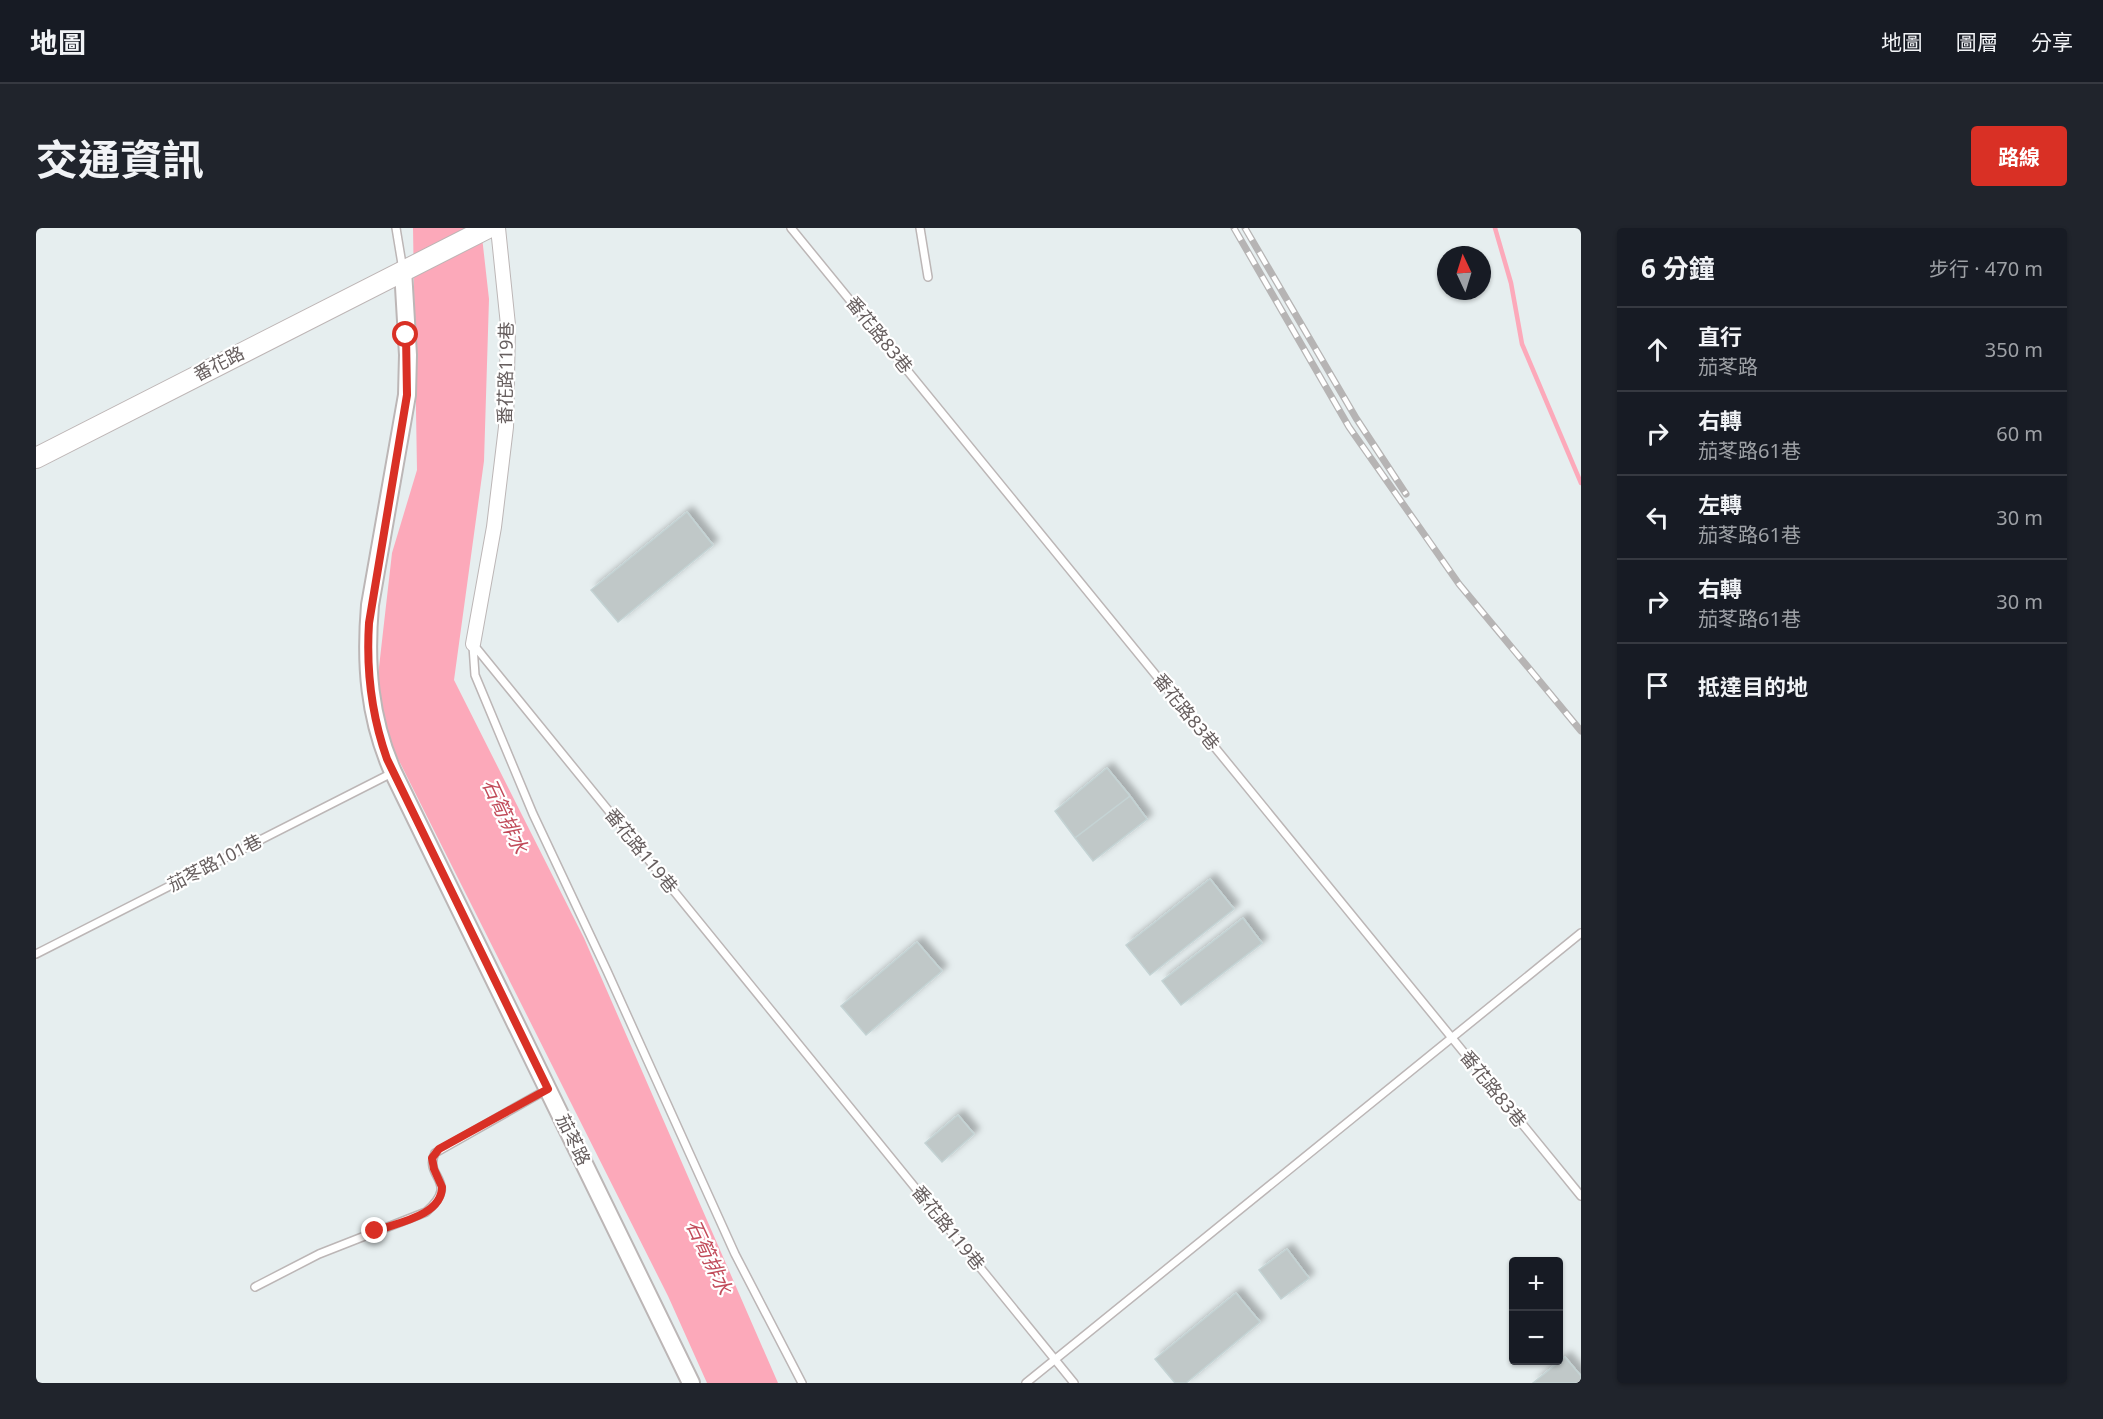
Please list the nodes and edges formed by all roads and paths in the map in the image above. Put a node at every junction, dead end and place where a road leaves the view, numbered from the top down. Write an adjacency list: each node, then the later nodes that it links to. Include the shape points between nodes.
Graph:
1 (396, 228): 6 (lane)
2 (488, 228): 6 (main road, 番花路)
3 (498, 228): 9 (street, 番花路119巷, via 508,325 506,428 494,527)
4 (791, 228): 13 (lane, 番花路83巷)
5 (920, 228): 7 (lane)
6 (403, 270): 8 (main road, 番花路); 10 (street, 茄苳路, via 407,395 370,606 368,641 372,710)
7 (928, 277)
8 (36, 458)
9 (473, 644): 17 (lane, 番花路119巷); 19 (lane, via 475,675 533,814 735,1254)
10 (393, 772): 12 (lane, 茄苳路101巷); 14 (street, 茄苳路)
11 (1581, 933): 13 (lane)
12 (36, 954)
13 (1452, 1038): 15 (lane, 番花路83巷); 17 (lane)
14 (548, 1089): 16 (lane, via 435,1153 432,1163 442,1192 426,1212 319,1254); 18 (street, 茄苳路)
15 (1581, 1196)
16 (255, 1287)
17 (1055, 1360): 20 (lane); 21 (lane, 番花路119巷)
18 (692, 1383)
19 (802, 1383)
20 (1026, 1383)
21 (1074, 1383)

